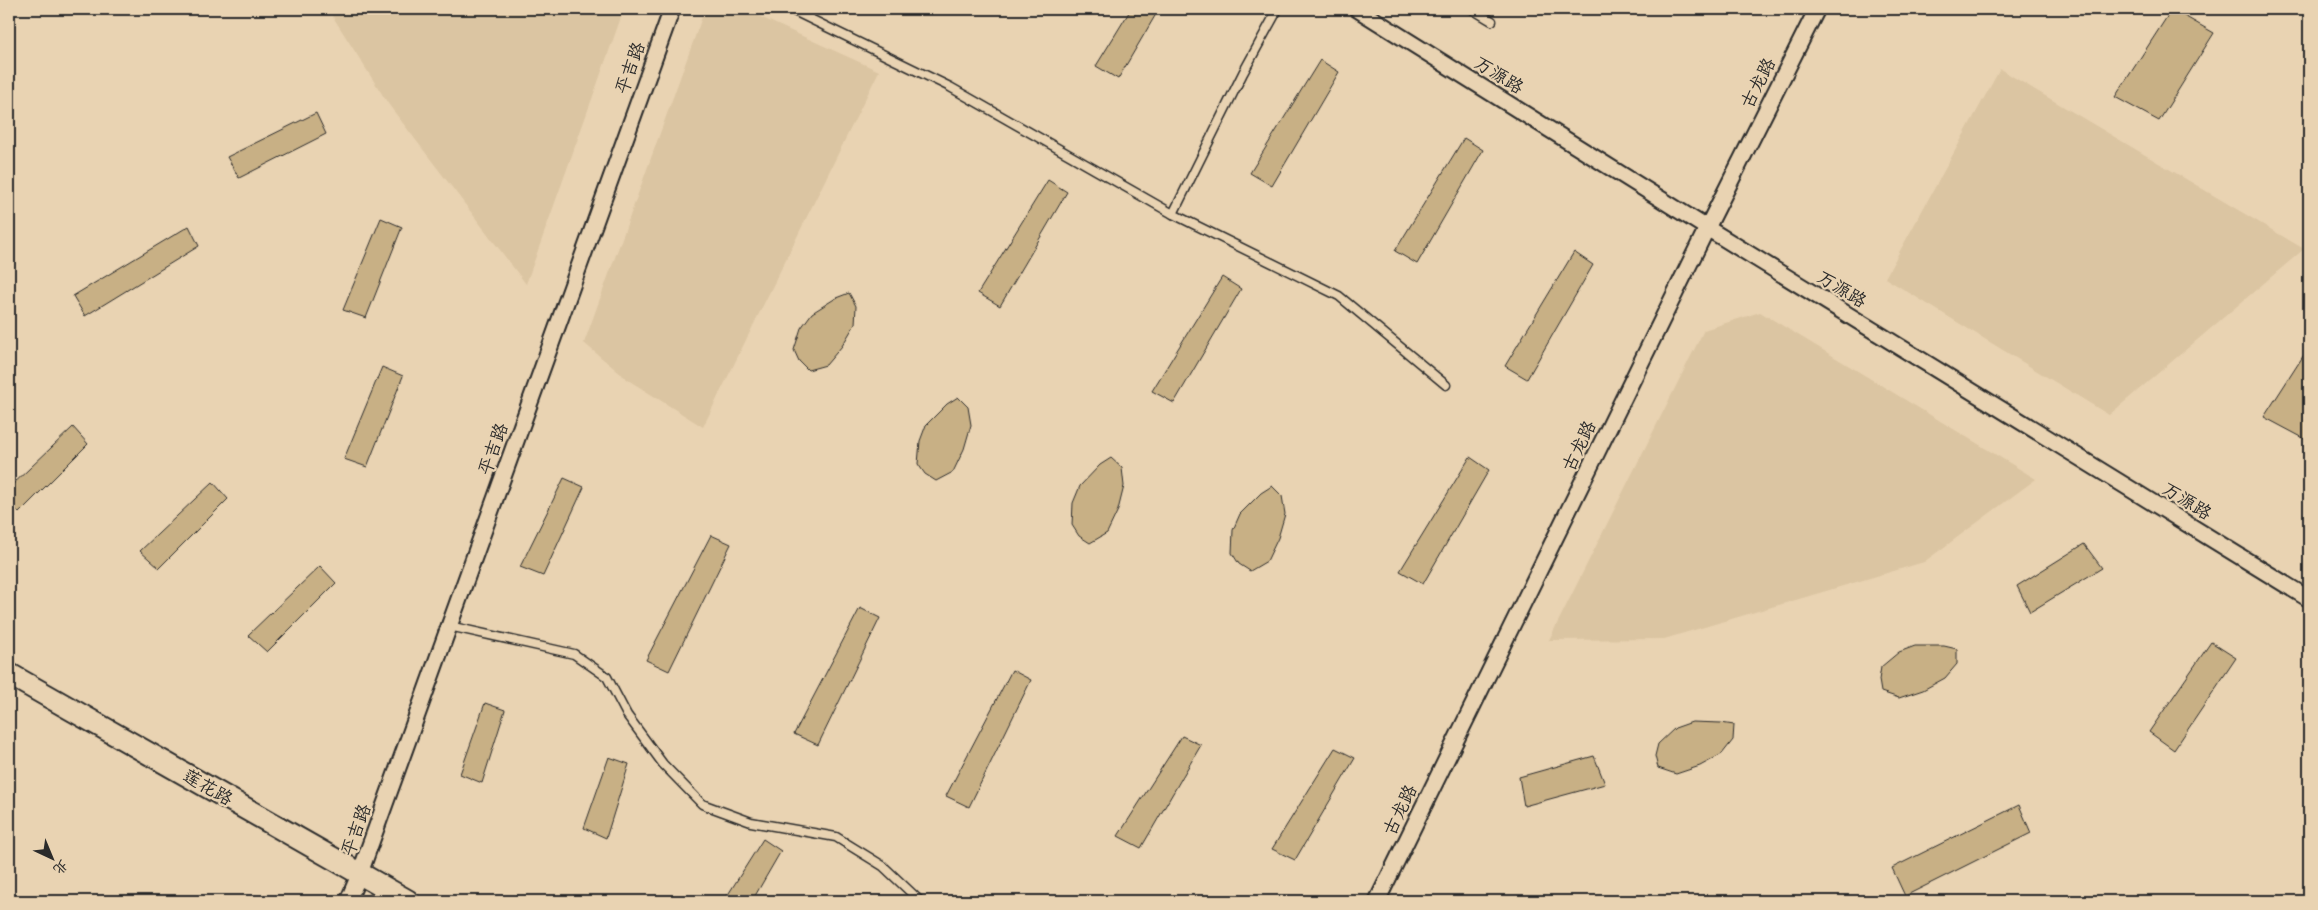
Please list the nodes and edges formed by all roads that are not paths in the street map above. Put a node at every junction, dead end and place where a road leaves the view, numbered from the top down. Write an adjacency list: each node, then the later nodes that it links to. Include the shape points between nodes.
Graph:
1 (672, 9): 12 (street, 平吉路)
2 (790, 9): 8 (lane, via 950,87)
3 (1278, 9): 8 (lane)
4 (1357, 9): 9 (street, 万源路)
5 (1472, 9): 7 (lane)
6 (1817, 9): 9 (street, 古龙路)
7 (1492, 21)
8 (1173, 214): 10 (lane, via 1339,296)
9 (1707, 228): 11 (street, 万源路); 18 (street, 古龙路)
10 (1446, 385)
11 (2309, 599)
12 (449, 626): 14 (street, 平吉路); 17 (lane, via 574,654 607,677 627,715 663,764 702,804 750,822 836,837 883,866)
13 (9, 674): 14 (main road, 莲花路)
14 (360, 873): 15 (street, 平吉路); 16 (main road, 莲花路)
15 (348, 901)
16 (408, 901)
17 (920, 901)
18 (1376, 901)

